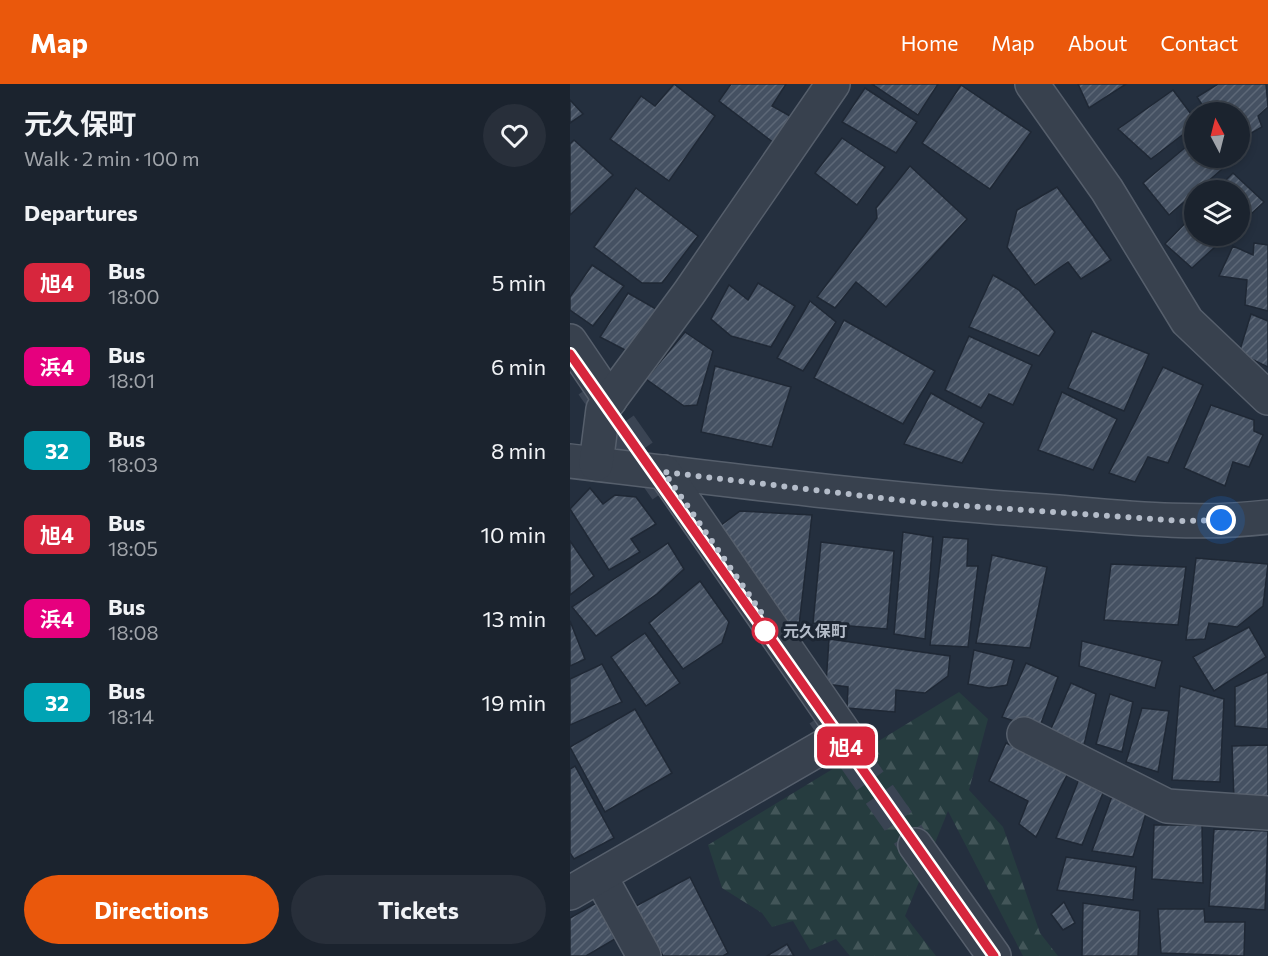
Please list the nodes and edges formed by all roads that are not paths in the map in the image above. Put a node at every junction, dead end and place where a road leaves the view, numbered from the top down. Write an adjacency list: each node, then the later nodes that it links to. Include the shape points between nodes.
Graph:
1 (833, 84): 5 (street)
2 (1032, 84): 4 (street, via 1107,190 1187,321)
3 (570, 342): 5 (street)
4 (1268, 398)
5 (610, 400): 6 (street)
6 (583, 462): 7 (street)
7 (664, 472): 8 (street, via 935,504 1181,521); 12 (street, via 845,734)
8 (1268, 517)
9 (1024, 734): 10 (street, via 1167,806)
10 (1268, 813)
11 (915, 845): 15 (street)
12 (600, 876): 13 (street); 14 (street)
13 (570, 893)
14 (644, 956)
15 (994, 956)

